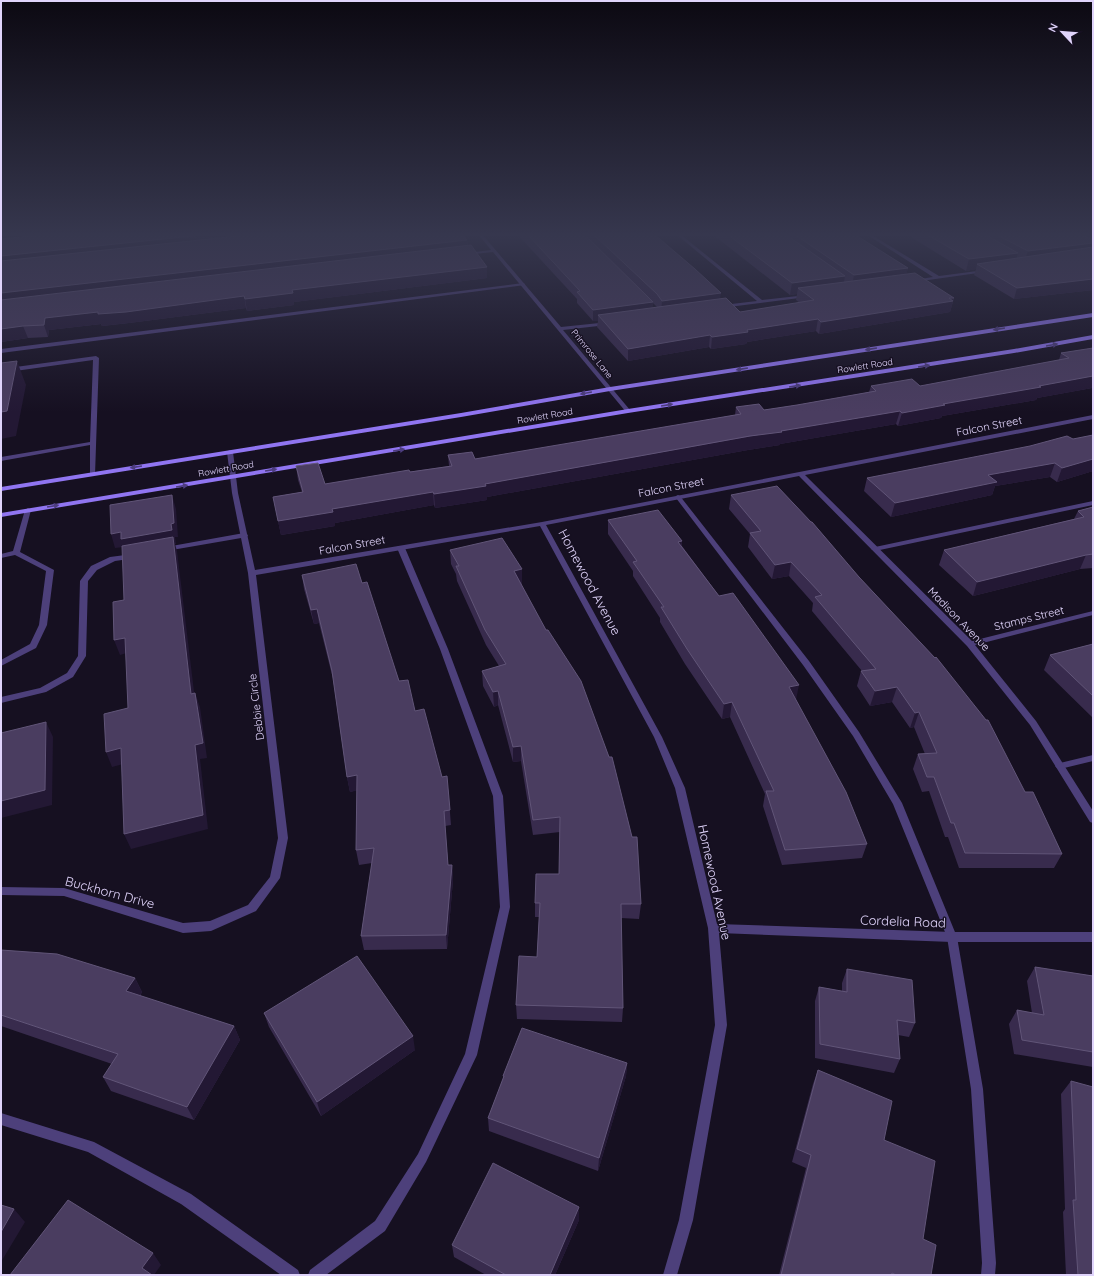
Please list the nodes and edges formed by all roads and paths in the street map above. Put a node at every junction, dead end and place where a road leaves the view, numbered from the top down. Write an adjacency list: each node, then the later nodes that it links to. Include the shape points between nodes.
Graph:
1 (449, 294): 11 (street)
2 (531, 294): 9 (street, Primrose Lane)
3 (751, 294): 5 (street)
4 (814, 295): 5 (street)
5 (761, 302): 6 (street)
6 (714, 308)
7 (1093, 315): 13 (main road, Rowlett Road, one-way to 13)
8 (614, 322): 9 (street)
9 (561, 329): 13 (street, Primrose Lane)
10 (1093, 338): 14 (main road, Rowlett Road, one-way to 10)
11 (1, 351)
12 (1, 371): 16 (street, via 96,358)
13 (610, 389): 14 (street, Primrose Lane); 17 (main road, Rowlett Road, one-way to 17)
14 (628, 411): 21 (main road, Rowlett Road, one-way to 14)
15 (1093, 417): 19 (street, Falcon Street)
16 (93, 443): 18 (street); 20 (street)
17 (230, 452): 20 (main road, Rowlett Road, one-way to 20); 21 (street, Debbie Circle)
18 (1, 459)
19 (800, 473): 23 (street, Falcon Street); 30 (street, Madison Avenue)
20 (93, 474): 22 (main road, Rowlett Road)
21 (232, 476): 25 (main road, Rowlett Road, one-way to 21); 28 (street, Debbie Circle)
22 (1, 489)
23 (678, 497): 27 (street, Falcon Street); 46 (street, via 806,663 856,734 897,803)
24 (1093, 503): 30 (street)
25 (28, 510): 26 (main road, Rowlett Road); 32 (street)
26 (1, 515)
27 (542, 524): 29 (street, Falcon Street); 45 (street, Homewood Avenue, via 658,737 680,788)
28 (244, 535): 31 (street); 35 (street, Debbie Circle)
29 (401, 548): 35 (street, Falcon Street); 50 (street, via 444,649 498,796 504,907 471,1055 422,1158 380,1226)
30 (875, 549): 37 (street, Madison Avenue)
31 (159, 551)
32 (16, 553): 34 (street); 38 (street, via 50,570 43,625 33,646)
33 (144, 554): 39 (street, via 113,559 94,568 84,581 82,656 70,675 43,690)
34 (1, 556)
35 (252, 573): 44 (street, Debbie Circle, via 283,838 275,878 252,908)
36 (1093, 613): 37 (street, Stamps Street)
37 (970, 644): 41 (street, Madison Avenue, via 1033,723)
38 (1, 663)
39 (1, 700)
40 (1093, 758): 41 (street)
41 (1060, 766): 42 (street, Madison Avenue)
42 (1093, 819)
43 (1, 891): 44 (street, Buckhorn Drive, via 64,892 183,928)
44 (211, 926)
45 (713, 928): 46 (street, Cordelia Road); 51 (street, Homewood Avenue, via 721,1025 686,1220)
46 (952, 937): 47 (street, Cordelia Road); 52 (street, via 977,1089)
47 (1093, 937)
48 (1, 1119): 49 (street, via 90,1146 186,1199)
49 (293, 1275)
50 (315, 1275)
51 (670, 1275)
52 (988, 1275)

